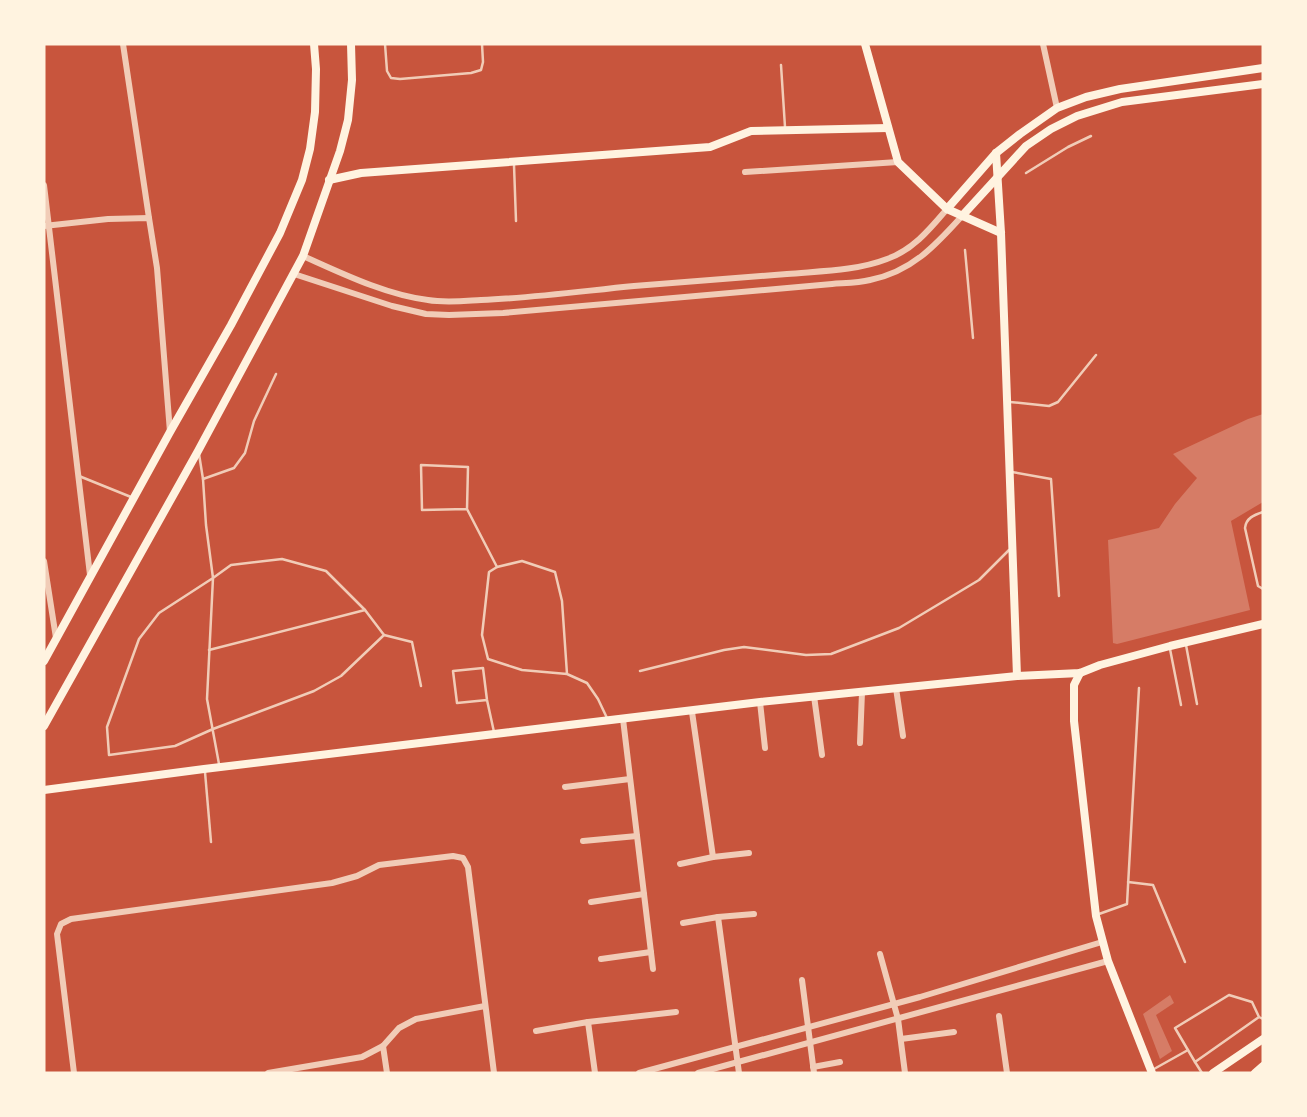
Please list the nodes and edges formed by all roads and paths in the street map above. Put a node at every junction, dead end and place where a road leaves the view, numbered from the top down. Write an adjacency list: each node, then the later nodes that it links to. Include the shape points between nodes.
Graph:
1 (123, 44): 27 (street)
2 (314, 44): 38 (main road, via 315,112 302,180 280,233)
3 (351, 44): 23 (main road, via 348,120)
4 (385, 44): 5 (lane, via 387,71 391,78 400,79 481,70)
5 (482, 44)
6 (865, 44): 14 (main road)
7 (1043, 44): 13 (street)
8 (781, 65): 15 (lane)
9 (1263, 68): 10 (main road)
10 (1182, 79): 12 (street); 13 (main road, via 1120,89)
11 (1263, 84): 12 (main road)
12 (1184, 94): 22 (main road, via 1122,102 1077,116 1026,146)
13 (1057, 108): 17 (main road)
14 (888, 128): 15 (main road); 19 (main road)
15 (786, 130): 18 (main road, via 751,131 709,147)
16 (1091, 136): 21 (lane)
17 (996, 153): 22 (main road); 25 (main road)
18 (513, 161): 23 (main road, via 361,173); 28 (lane)
19 (898, 162): 20 (street); 25 (main road)
20 (746, 172)
21 (1026, 173)
22 (998, 177): 26 (main road); 30 (main road)
23 (329, 180): 32 (main road)
24 (44, 185): 29 (street)
25 (947, 209): 26 (main road); 32 (street, via 909,248 866,265 503,299 427,300 395,293)
26 (962, 216): 30 (main road); 33 (street, via 918,260 870,280 503,313 426,314)
27 (149, 218): 29 (street); 38 (street)
28 (516, 221)
29 (46, 226): 41 (street)
30 (1000, 233): 37 (main road)
31 (965, 250): 34 (lane)
32 (303, 256): 33 (main road)
33 (294, 274): 39 (main road)
34 (973, 338)
35 (1096, 355): 37 (lane, via 1058,402 1049,406)
36 (276, 374): 42 (lane, via 245,453 234,468)
37 (1006, 401): 40 (main road)
38 (170, 432): 43 (main road)
39 (198, 451): 42 (lane); 77 (main road)
40 (1009, 471): 46 (main road); 52 (lane, via 1051,480)
41 (78, 476): 43 (lane); 49 (street)
42 (203, 479): 50 (lane)
43 (135, 498): 49 (main road)
44 (467, 509): 44 (lane, via 422,510 421,465 468,467); 48 (lane)
45 (1263, 512): 51 (lane, via 1245,522 1258,586)
46 (1012, 548): 61 (lane, via 979,580 899,628 831,654 744,647); 64 (main road)
47 (44, 561): 56 (street)
48 (497, 568): 63 (lane, via 522,561 555,572 562,601); 63 (lane, via 489,572 483,622 488,659 522,670)
49 (90, 575): 56 (main road)
50 (214, 578): 53 (lane, via 231,565 282,559 326,571); 59 (lane); 78 (lane, via 159,613 139,639 107,727 109,755 175,747)
51 (1263, 589)
52 (1059, 596)
53 (365, 610): 55 (lane); 59 (lane)
54 (1263, 624): 57 (main road)
55 (384, 635): 65 (lane, via 412,642); 78 (lane, via 341,676 314,691)
56 (56, 640): 60 (main road)
57 (1186, 642): 58 (main road); 72 (lane)
58 (1170, 646): 62 (main road); 73 (lane)
59 (209, 650): 78 (lane)
60 (44, 661)
61 (640, 671)
62 (1080, 673): 64 (main road); 99 (main road, via 1074,685 1074,721)
63 (567, 674): 76 (lane, via 587,683)
64 (1017, 676): 66 (main road)
65 (421, 687)
66 (896, 688): 68 (main road); 80 (street)
67 (1139, 688): 95 (lane)
68 (862, 692): 69 (main road); 81 (street)
69 (814, 696): 71 (main road); 83 (street)
70 (487, 700): 70 (lane, via 483,668 453,671 457,703); 79 (lane)
71 (760, 702): 74 (main road); 82 (street)
72 (1197, 704)
73 (1181, 705)
74 (692, 712): 75 (main road); 93 (street)
75 (624, 719): 76 (main road); 86 (street)
76 (608, 721): 79 (main road)
77 (44, 726)
78 (213, 729): 84 (lane)
79 (495, 735): 84 (main road)
80 (903, 736)
81 (860, 743)
82 (765, 748)
83 (822, 755)
84 (220, 767): 85 (main road)
85 (204, 769): 88 (main road); 91 (lane)
86 (630, 779): 87 (street); 89 (street)
87 (565, 787)
88 (44, 790)
89 (637, 836): 90 (street); 96 (street)
90 (583, 841)
91 (211, 842)
92 (750, 853): 93 (street)
93 (713, 857): 94 (street)
94 (680, 864)
95 (1128, 882): 99 (lane, via 1127,904); 107 (lane, via 1153,885)
96 (644, 894): 97 (street); 103 (street)
97 (591, 902)
98 (754, 914): 100 (street)
99 (1096, 916): 102 (main road)
100 (718, 917): 101 (street); 126 (street)
101 (683, 923)
102 (1102, 942): 106 (main road); 109 (street)
103 (651, 951): 105 (street); 108 (street)
104 (880, 954): 112 (street)
105 (601, 959)
106 (1108, 961): 111 (street); 135 (main road)
107 (1185, 962)
108 (653, 969)
109 (996, 974): 111 (street); 112 (street)
110 (802, 980): 119 (street)
111 (1001, 990): 117 (street)
112 (894, 1003): 117 (street); 119 (street)
113 (485, 1006): 125 (street, via 416,1019 399,1028); 136 (street, via 468,867 463,858 379,865 332,883 61,923 57,934); 140 (street)
114 (676, 1012): 118 (street)
115 (999, 1016): 146 (street)
116 (1261, 1018): 127 (lane, via 1252,1002 1229,995 1175,1028); 129 (lane)
117 (898, 1019): 123 (street); 124 (street)
118 (588, 1022): 120 (street); 141 (street)
119 (808, 1027): 124 (street); 126 (street)
120 (536, 1031)
121 (954, 1032): 123 (street)
122 (1263, 1038): 148 (main road)
123 (901, 1039): 145 (street)
124 (810, 1042): 131 (street); 134 (street)
125 (383, 1046): 130 (street, via 362,1057); 139 (street)
126 (734, 1046): 131 (street); 142 (street)
127 (1188, 1049): 129 (lane); 135 (lane)
128 (840, 1062): 134 (street)
129 (1195, 1062): 147 (lane)
130 (324, 1063): 133 (street); 138 (street)
131 (737, 1063): 143 (street); 144 (street)
132 (1263, 1066): 149 (main road)
133 (306, 1070): 137 (street)
134 (814, 1070)
135 (1151, 1072)
136 (74, 1073)
137 (268, 1073)
138 (325, 1073)
139 (387, 1073)
140 (494, 1073)
141 (595, 1073)
142 (639, 1073)
143 (698, 1073)
144 (739, 1073)
145 (905, 1073)
146 (1007, 1073)
147 (1202, 1073)
148 (1213, 1073)
149 (1255, 1073)

